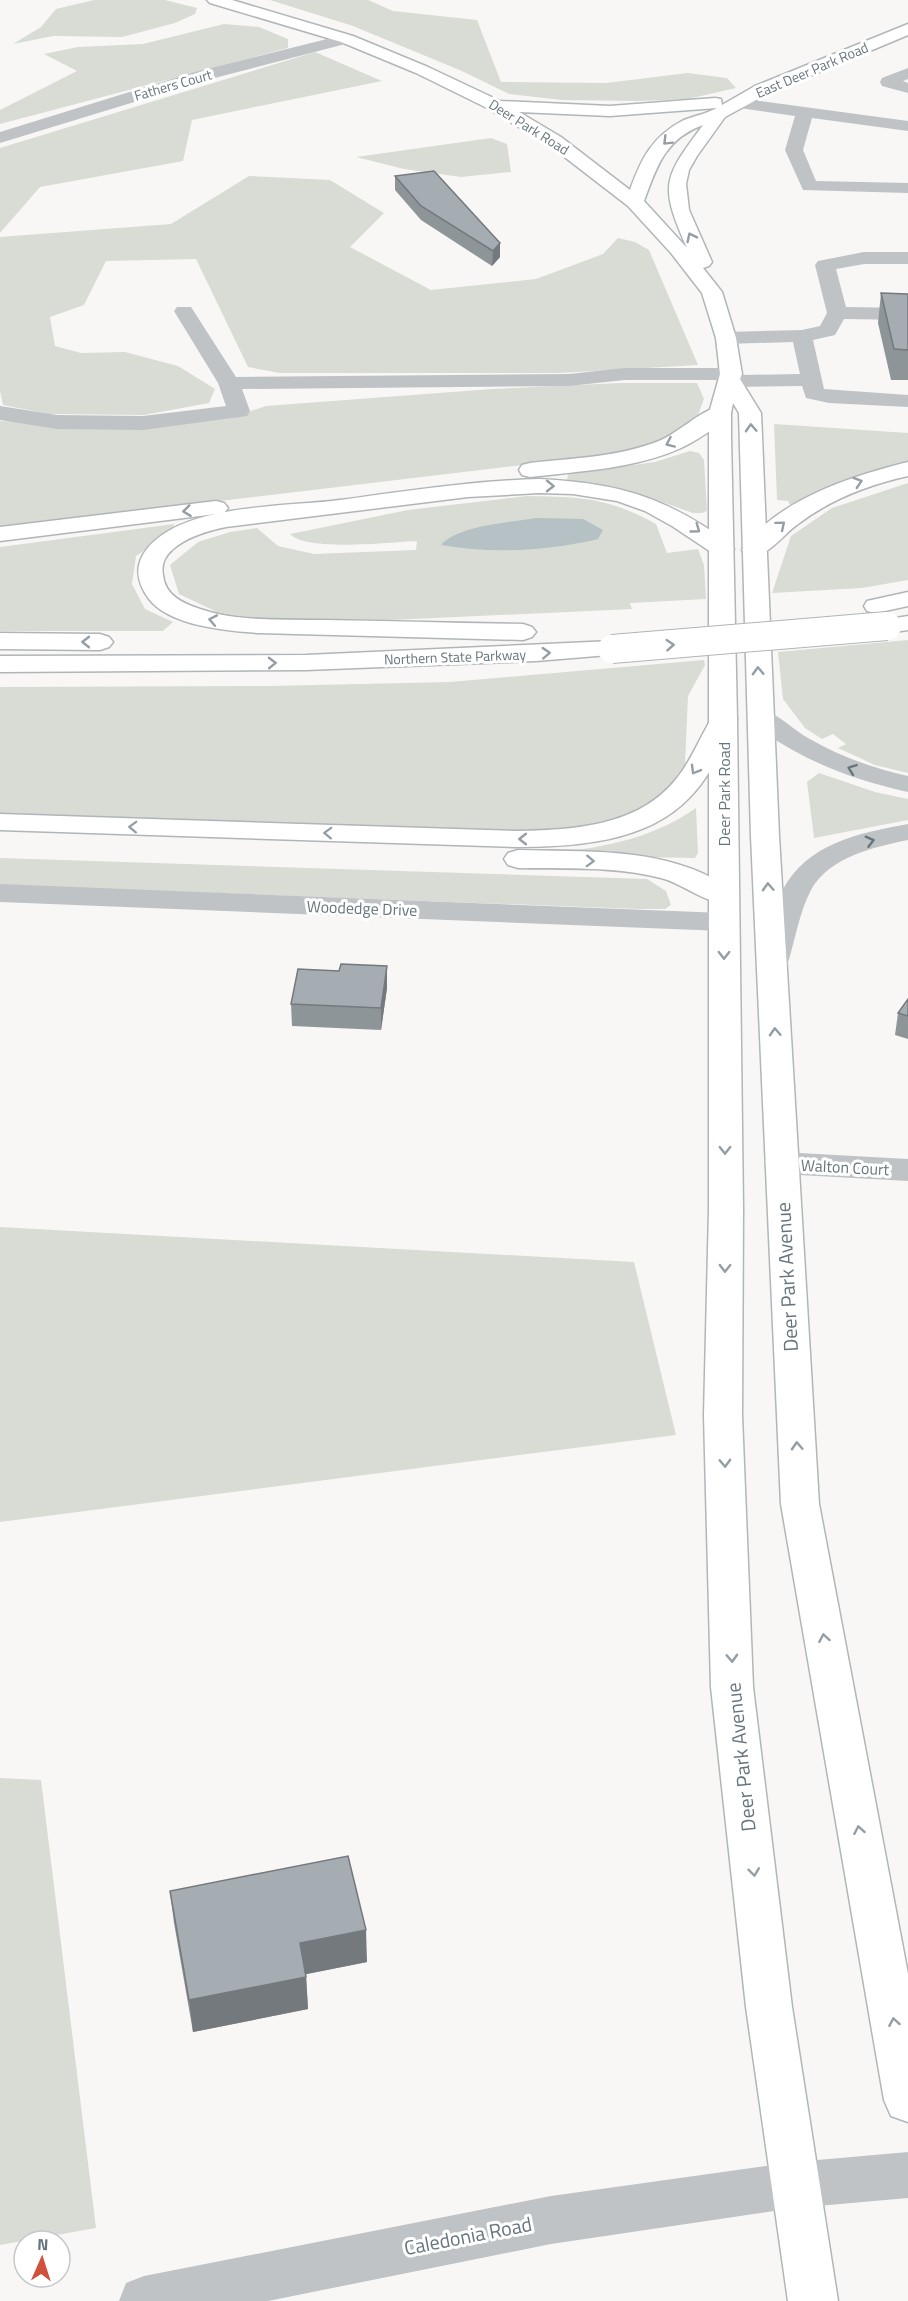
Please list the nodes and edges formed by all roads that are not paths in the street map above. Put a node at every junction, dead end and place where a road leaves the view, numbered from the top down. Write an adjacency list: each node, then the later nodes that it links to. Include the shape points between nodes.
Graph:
1 (215, 0): 3 (main road, Deer Park Road)
2 (908, 29): 8 (main road, East Deer Park Road)
3 (347, 39): 4 (main road, Deer Park Road); 13 (street, Fathers Court, via 197,77)
4 (422, 70): 7 (main road, Deer Park Road); 10 (main road, via 501,95)
5 (908, 73): 6 (street, via 888,82)
6 (908, 88)
7 (491, 103): 10 (main road); 15 (main road, Deer Park Road, via 555,141)
8 (738, 103): 9 (street); 10 (main road); 11 (main road, East Deer Park Road)
9 (805, 111): 12 (street); 14 (street, via 794,150 809,186)
10 (594, 112)
11 (718, 114): 15 (main road, East Deer Park Road, one-way to 15, via 670,136 650,160); 17 (main road, East Deer Park Road, one-way to 11, via 700,254 682,218 676,185 688,155)
12 (908, 126)
13 (0, 138)
14 (908, 188)
15 (635, 202): 17 (main road, Deer Park Road)
16 (908, 258): 19 (street, via 864,258 825,265)
17 (711, 292): 22 (main road, Deer Park Road)
18 (184, 311): 25 (street)
19 (837, 313): 20 (street); 21 (street, via 828,331)
20 (908, 314)
21 (802, 336): 22 (street); 24 (street)
22 (726, 338): 23 (main road, Deer Park Road)
23 (731, 378): 24 (street); 25 (street, via 625,374 568,380); 28 (main road, Deer Park Road); 32 (main road, Deer Park Road, one-way to 23, via 750,413)
24 (812, 380): 26 (street, via 814,393 829,397)
25 (229, 383): 27 (street, via 239,411 143,423 57,422)
26 (908, 401)
27 (0, 413)
28 (720, 413): 30 (main road, one-way to 30, via 666,446 622,457); 31 (main road, Deer Park Road)
29 (908, 469): 32 (main road, one-way to 29, via 819,498)
30 (0, 534)
31 (722, 549): 35 (main road, one-way to 31, via 216,622 170,604 149,575 162,547 208,525 529,486 581,488 635,499 669,512); 40 (main road, Deer Park Road)
32 (754, 550): 39 (main road, Deer Park Road, one-way to 32)
33 (908, 600): 34 (main road, Northern State Parkway)
34 (890, 618): 36 (main road, Northern State Parkway, bridge)
35 (523, 632): 36 (main road, Northern State Parkway); 37 (main road, Northern State Parkway, one-way to 37, via 258,641)
36 (612, 638): 38 (main road, Northern State Parkway, one-way to 36, via 383,660)
37 (0, 641)
38 (0, 665)
39 (760, 717): 41 (street, one-way to 39, via 818,756); 47 (main road, Deer Park Road, one-way to 39)
40 (724, 719): 42 (main road, one-way to 42, via 689,781 665,805 624,824 572,837 515,839); 46 (main road, Deer Park Road)
41 (908, 784)
42 (0, 822)
43 (908, 832): 47 (street, one-way to 43, via 795,892 811,870 849,847)
44 (0, 842): 46 (main road, one-way to 46, via 618,862 674,871 705,884)
45 (0, 893): 46 (street, Woodedge Drive)
46 (723, 909): 51 (main road, Deer Park Road, one-way to 51)
47 (772, 966): 48 (main road, Deer Park Road, one-way to 47)
48 (778, 1091): 49 (main road, Deer Park Avenue)
49 (781, 1163): 50 (street, Walton Court); 52 (main road, Deer Park Avenue, one-way to 49, via 800,1504)
50 (908, 1170)
51 (726, 1209): 54 (main road, Deer Park Avenue, one-way to 54, via 723,1415 732,1687 769,2007)
52 (908, 2100)
53 (908, 2175): 54 (street, Caledonia Road)
54 (795, 2185): 55 (street, Caledonia Road, via 551,2220); 56 (main road, Deer Park Avenue)
55 (144, 2301)
56 (813, 2301)

